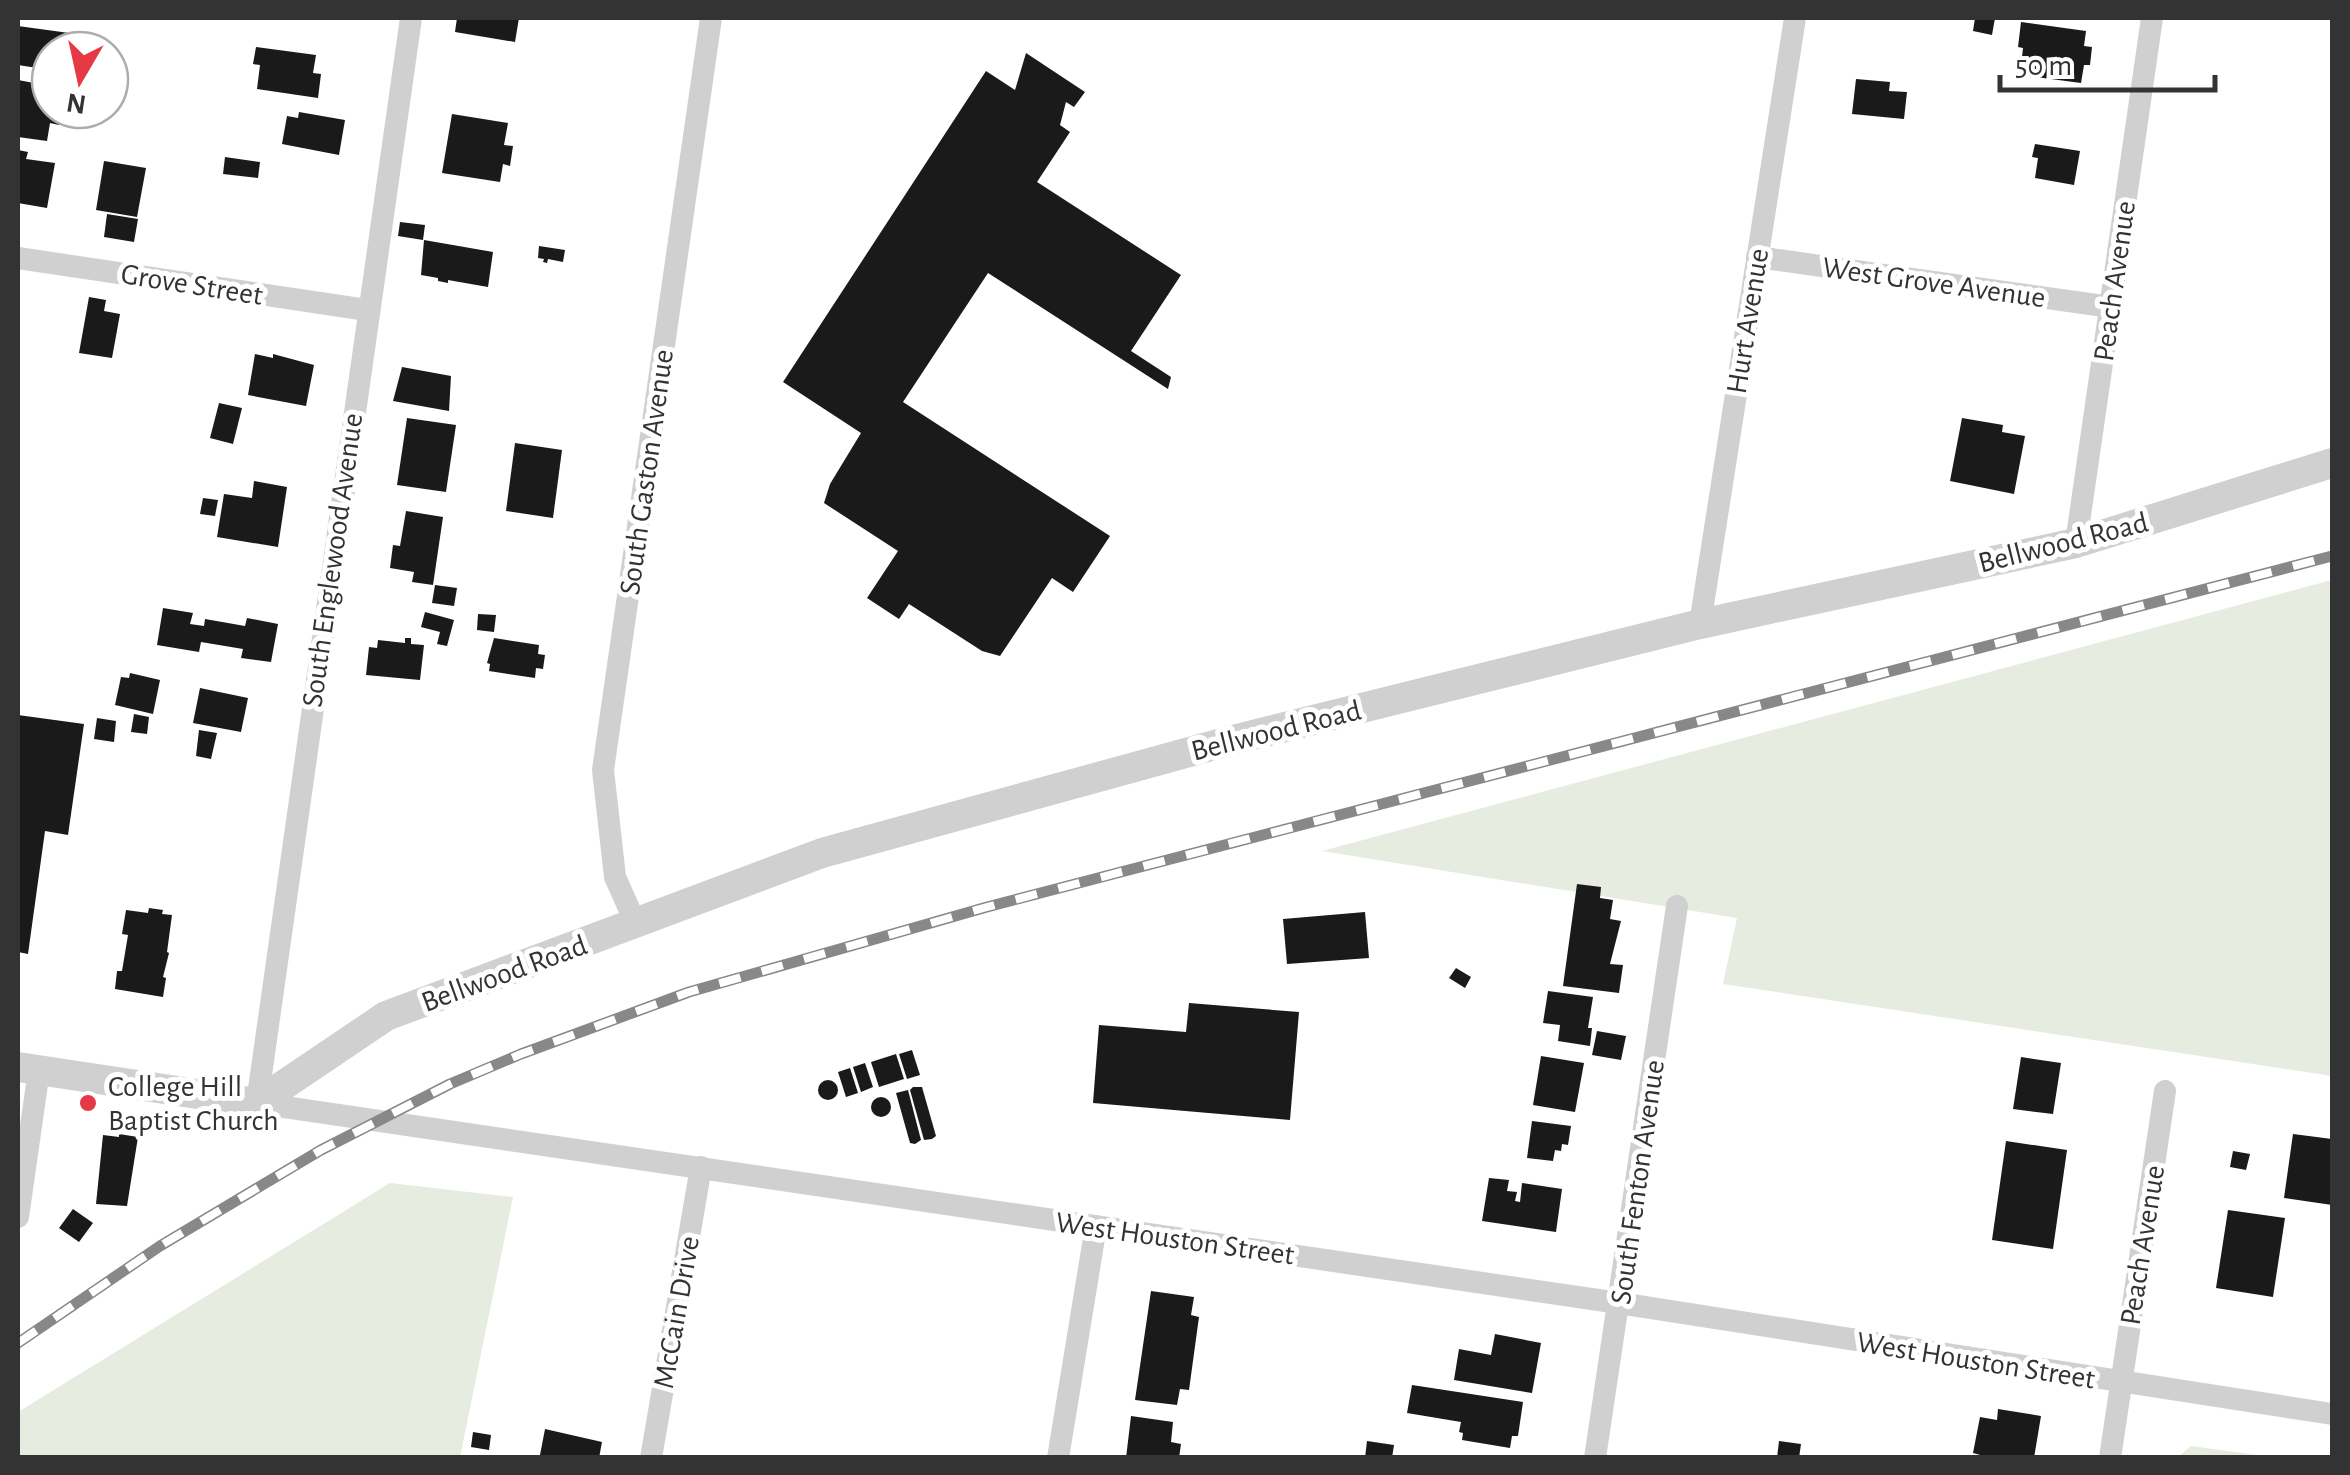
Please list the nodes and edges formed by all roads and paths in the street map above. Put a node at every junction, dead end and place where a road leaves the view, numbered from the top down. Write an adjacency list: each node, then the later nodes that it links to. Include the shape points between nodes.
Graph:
1 (411, 18): 8 (street, South Englewood Avenue)
2 (711, 18): 13 (street, South Gaston Avenue, via 603,770 615,877)
3 (1795, 18): 5 (street, Hurt Avenue)
4 (2152, 18): 7 (street, Peach Avenue)
5 (1757, 257): 7 (street, West Grove Avenue); 11 (street, Hurt Avenue)
6 (18, 258): 8 (street, Grove Street)
7 (2111, 307): 10 (street, Peach Avenue)
8 (367, 310): 16 (street, South Englewood Avenue)
9 (2332, 463): 10 (street, Bellwood Road)
10 (2076, 544): 11 (street, Bellwood Road)
11 (1700, 624): 13 (street, Bellwood Road, via 1234,740 822,853)
12 (1677, 906): 20 (street, South Fenton Avenue)
13 (636, 924): 16 (street, Bellwood Road, via 386,1016)
14 (28, 1068): 16 (street, West Houston Street); 18 (street)
15 (2165, 1091): 21 (street, Peach Avenue)
16 (257, 1103): 17 (street, West Houston Street)
17 (701, 1167): 19 (street, West Houston Street); 23 (street, McCain Drive)
18 (18, 1217)
19 (1096, 1226): 20 (street, West Houston Street); 24 (street)
20 (1619, 1304): 21 (street, West Houston Street); 25 (street, South Fenton Avenue)
21 (2120, 1382): 22 (street, West Houston Street); 26 (street, Peach Avenue)
22 (2332, 1414)
23 (651, 1458)
24 (1058, 1458)
25 (1595, 1458)
26 (2110, 1458)

